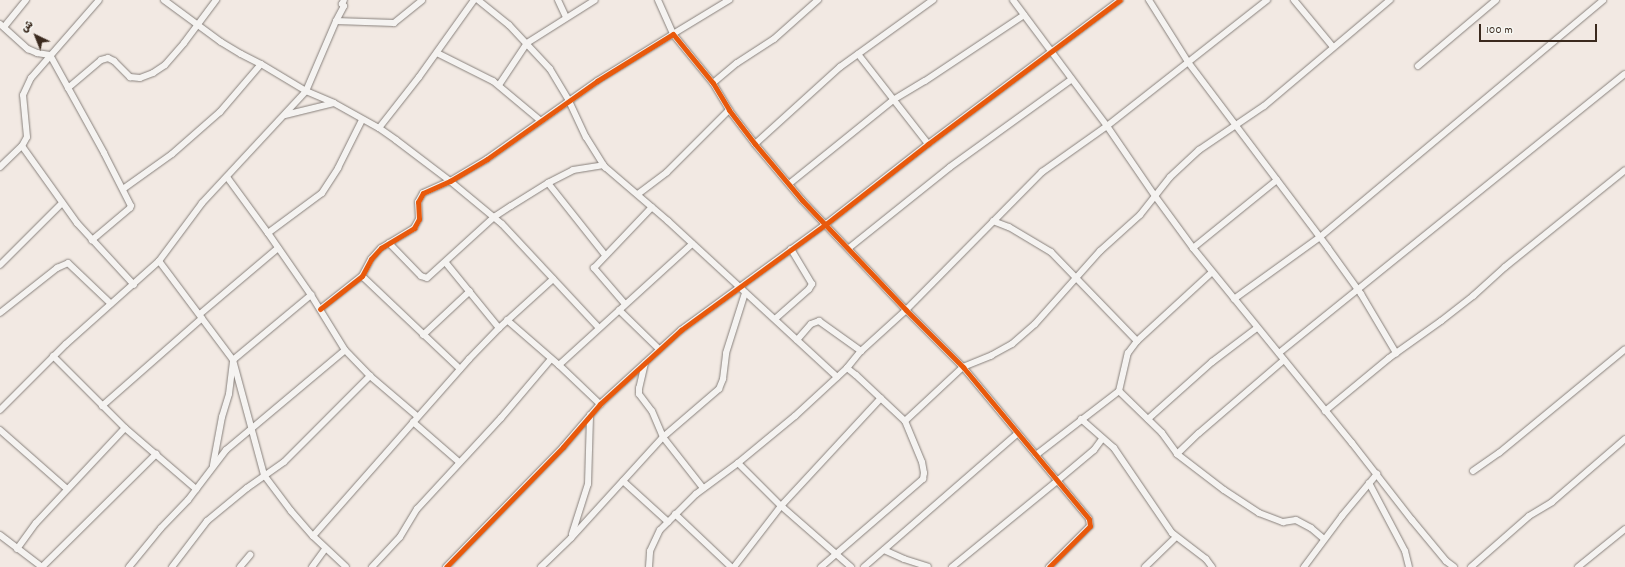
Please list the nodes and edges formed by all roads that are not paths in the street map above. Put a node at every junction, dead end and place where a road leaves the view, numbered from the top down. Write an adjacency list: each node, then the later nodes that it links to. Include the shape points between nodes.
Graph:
1 (26, 0): 26 (street)
2 (99, 0): 34 (street)
3 (164, 0): 27 (street)
4 (216, 0): 27 (street)
5 (344, 0): 25 (street, via 344,6)
6 (422, 0): 25 (street, via 394,23)
7 (474, 0): 32 (street)
8 (478, 0): 29 (street)
9 (558, 0): 24 (street)
10 (595, 0): 24 (street)
11 (658, 0): 28 (street)
12 (729, 0): 28 (street)
13 (818, 0): 40 (street, via 774,39 737,63)
14 (933, 0): 33 (street)
15 (1013, 0): 23 (street)
16 (1120, 0): 31 (street)
17 (1149, 0): 35 (street)
18 (1267, 0): 35 (street)
19 (1294, 0): 30 (street)
20 (1390, 0): 30 (street)
21 (1496, 0): 37 (street)
22 (1603, 0): 74 (street)
23 (1024, 15): 31 (street); 44 (street)
24 (566, 17): 29 (street)
25 (336, 21): 43 (street)
26 (2, 25): 34 (street, via 28,49)
27 (199, 25): 36 (street, via 221,42); 42 (street, via 165,65 153,73 140,78 130,77 108,58 101,60)
28 (673, 34): 40 (street); 45 (street)
29 (527, 43): 41 (street); 45 (street, via 550,69)
30 (1333, 47): 51 (street, via 1264,106)
31 (1051, 50): 39 (street); 55 (street)
32 (437, 53): 41 (street, via 485,76); 53 (street)
33 (858, 54): 44 (street); 54 (street, via 825,78)
34 (50, 56): 42 (street); 56 (street, via 31,78 23,95 27,137)
35 (1188, 62): 51 (street); 52 (street)
36 (261, 64): 43 (street); 65 (street, via 220,112 172,154)
37 (1418, 66)
38 (1625, 74): 92 (street)
39 (1072, 79): 52 (street); 79 (street, via 950,167)
40 (713, 83): 47 (street)
41 (499, 86): 50 (street)
42 (68, 88): 65 (street)
43 (306, 92): 46 (street); 48 (street)
44 (893, 100): 55 (street); 64 (street)
45 (569, 101): 50 (street); 57 (street, via 586,137)
46 (334, 104): 48 (street); 49 (street)
47 (729, 110): 54 (street); 66 (street, via 667,172)
48 (285, 115): 60 (street)
49 (362, 120): 53 (street); 73 (street, via 338,168 322,193)
50 (541, 121): 62 (street)
51 (1236, 124): 61 (street); 67 (street, via 1199,150)
52 (1107, 126): 67 (street); 71 (street, via 1042,172)
53 (379, 128): 62 (street)
54 (755, 144): 64 (street)
55 (928, 144): 72 (street)
56 (22, 146): 58 (street); 68 (street)
57 (604, 165): 63 (street, via 573,170); 66 (street)
58 (0, 167)
59 (1625, 170): 116 (street, via 1473,296)
60 (227, 177): 73 (street); 83 (street, via 202,203)
61 (1276, 180): 74 (street); 80 (street)
62 (450, 181): 70 (street); 76 (street, via 423,193 418,202 420,213 417,224 410,232)
63 (548, 183): 70 (street); 82 (street)
64 (789, 184): 72 (street)
65 (123, 189): 75 (street, via 130,208)
66 (638, 194): 69 (street)
67 (1155, 196): 80 (street); 88 (street, via 1140,215 1100,251)
68 (62, 203): 75 (street); 85 (street)
69 (652, 207): 77 (street); 82 (street)
70 (494, 217): 84 (street); 89 (street)
71 (993, 221): 88 (street, via 1009,227 1051,252); 101 (street)
72 (826, 224): 79 (street); 81 (street)
73 (268, 233): 78 (street)
74 (1320, 236): 92 (street); 96 (street)
75 (92, 240): 90 (street)
76 (389, 243): 84 (street, via 425,278); 87 (street, via 374,254)
77 (692, 244): 91 (street); 98 (street)
78 (278, 248): 95 (street); 103 (street)
79 (849, 248): 101 (street)
80 (1193, 248): 86 (street)
81 (791, 249): 91 (street); 104 (street, via 812,284 810,289)
82 (605, 255): 98 (street, via 594,269)
83 (159, 261): 90 (street); 103 (street)
84 (446, 263): 93 (street)
85 (0, 265)
86 (1212, 272): 96 (street); 111 (street)
87 (362, 276): 99 (street); 109 (street)
88 (1077, 277): 111 (street); 124 (street, via 1035,324 1012,344)
89 (553, 279): 105 (street); 107 (street)
90 (134, 285): 97 (street)
91 (738, 286): 94 (street); 112 (street)
92 (1358, 290): 116 (street); 117 (street)
93 (470, 291): 106 (street); 109 (street)
94 (745, 293): 104 (street); 145 (street, via 726,353 722,384)
95 (311, 295): 99 (street); 120 (street)
96 (1234, 299): 108 (street)
97 (111, 304): 102 (street, via 68,263 62,264); 118 (street)
98 (625, 304): 100 (street)
99 (320, 309): 114 (street)
100 (619, 310): 107 (street); 112 (street)
101 (906, 310): 115 (street); 124 (street)
102 (0, 313)
103 (201, 316): 120 (street); 132 (street)
104 (775, 319): 110 (street)
105 (507, 320): 106 (street); 119 (street)
106 (499, 328): 126 (street)
107 (598, 328): 123 (street)
108 (1257, 328): 117 (street); 138 (street, via 1212,362)
109 (423, 336): 126 (street)
110 (797, 340): 115 (street, via 811,324 819,322); 128 (street)
111 (1137, 341): 129 (street, via 1128,353)
112 (659, 349): 122 (street)
113 (1625, 349): 154 (street, via 1499,453)
114 (345, 350): 127 (street); 142 (street)
115 (861, 351): 125 (street)
116 (1396, 353): 134 (street)
117 (1279, 354): 121 (street)
118 (53, 356): 132 (street); 133 (street)
119 (551, 359): 123 (street); 151 (street, via 501,418)
120 (233, 360): 142 (street); 153 (street, via 230,389)
121 (1284, 360): 134 (street); 149 (street)
122 (645, 362): 131 (street); 145 (street, via 639,391 652,411)
123 (559, 365): 131 (street)
124 (963, 367): 139 (street); 144 (street)
125 (847, 368): 128 (street); 130 (street)
126 (460, 369): 136 (street)
127 (370, 376): 136 (street); 156 (street, via 306,442 284,462)
128 (837, 377): 152 (street)
129 (1119, 391): 137 (street); 138 (street)
130 (881, 398): 139 (street); 163 (street)
131 (600, 404): 135 (street)
132 (102, 406): 141 (street)
133 (0, 410)
134 (1325, 411): 155 (street)
135 (590, 415): 170 (street, via 588,484); 185 (street, via 563,447)
136 (417, 416): 140 (street)
137 (1081, 419): 146 (street); 150 (street)
138 (1148, 419): 149 (street)
139 (905, 421): 175 (street, via 922,462 923,479)
140 (413, 422): 151 (street); 168 (street)
141 (125, 428): 148 (street); 162 (street)
142 (253, 428): 153 (street, via 226,450); 156 (street)
143 (0, 430): 162 (street)
144 (1018, 434): 150 (street); 174 (street)
145 (663, 437): 157 (street); 161 (street)
146 (1102, 439): 158 (street, via 1094,450); 169 (street, via 1122,458 1160,518)
147 (1625, 439): 201 (street, via 1552,502 1529,516)
148 (156, 454): 160 (street, via 176,474); 178 (street)
149 (1177, 454): 171 (street, via 1259,513 1284,522 1296,520)
150 (1036, 455): 158 (street)
151 (459, 462): 184 (street, via 417,509 400,537)
152 (738, 463): 161 (street); 163 (street)
153 (213, 466): 160 (street)
154 (1473, 470)
155 (1377, 474): 159 (street); 200 (street, via 1446,561)
156 (264, 475): 168 (street); 180 (street, via 207,521)
157 (623, 481): 165 (street); 170 (street)
158 (1057, 481): 194 (street); 195 (street, via 1090,522 1090,526)
159 (1369, 483): 171 (street); 199 (street, via 1405,551)
160 (196, 488): 179 (street)
161 (703, 488): 164 (street)
162 (67, 490): 172 (street, via 36,523)
163 (781, 506): 175 (street); 189 (street)
164 (675, 514): 165 (street); 188 (street)
165 (668, 522): 187 (street, via 653,542)
166 (1625, 529): 202 (street)
167 (0, 535): 172 (street)
168 (313, 536): 173 (street)
169 (1176, 537): 196 (street); 197 (street, via 1206,559)
170 (571, 538): 186 (street)
171 (1324, 539): 198 (street)
172 (17, 549): 177 (street)
173 (325, 549): 182 (street); 183 (street)
174 (884, 550): 192 (street); 193 (street)
175 (836, 553): 190 (street); 191 (street)
176 (250, 555): 181 (street)
177 (33, 564): 178 (street)
178 (42, 567)
179 (129, 567)
180 (172, 567)
181 (240, 567)
182 (312, 567)
183 (346, 567)
184 (372, 567)
185 (446, 567)
186 (542, 567)
187 (649, 567)
188 (731, 567)
189 (734, 567)
190 (821, 567)
191 (851, 567)
192 (864, 567)
193 (928, 567)
194 (952, 567)
195 (1049, 567)
196 (1145, 567)
197 (1212, 567)
198 (1304, 567)
199 (1409, 567)
200 (1454, 567)
201 (1471, 567)
202 (1578, 567)

